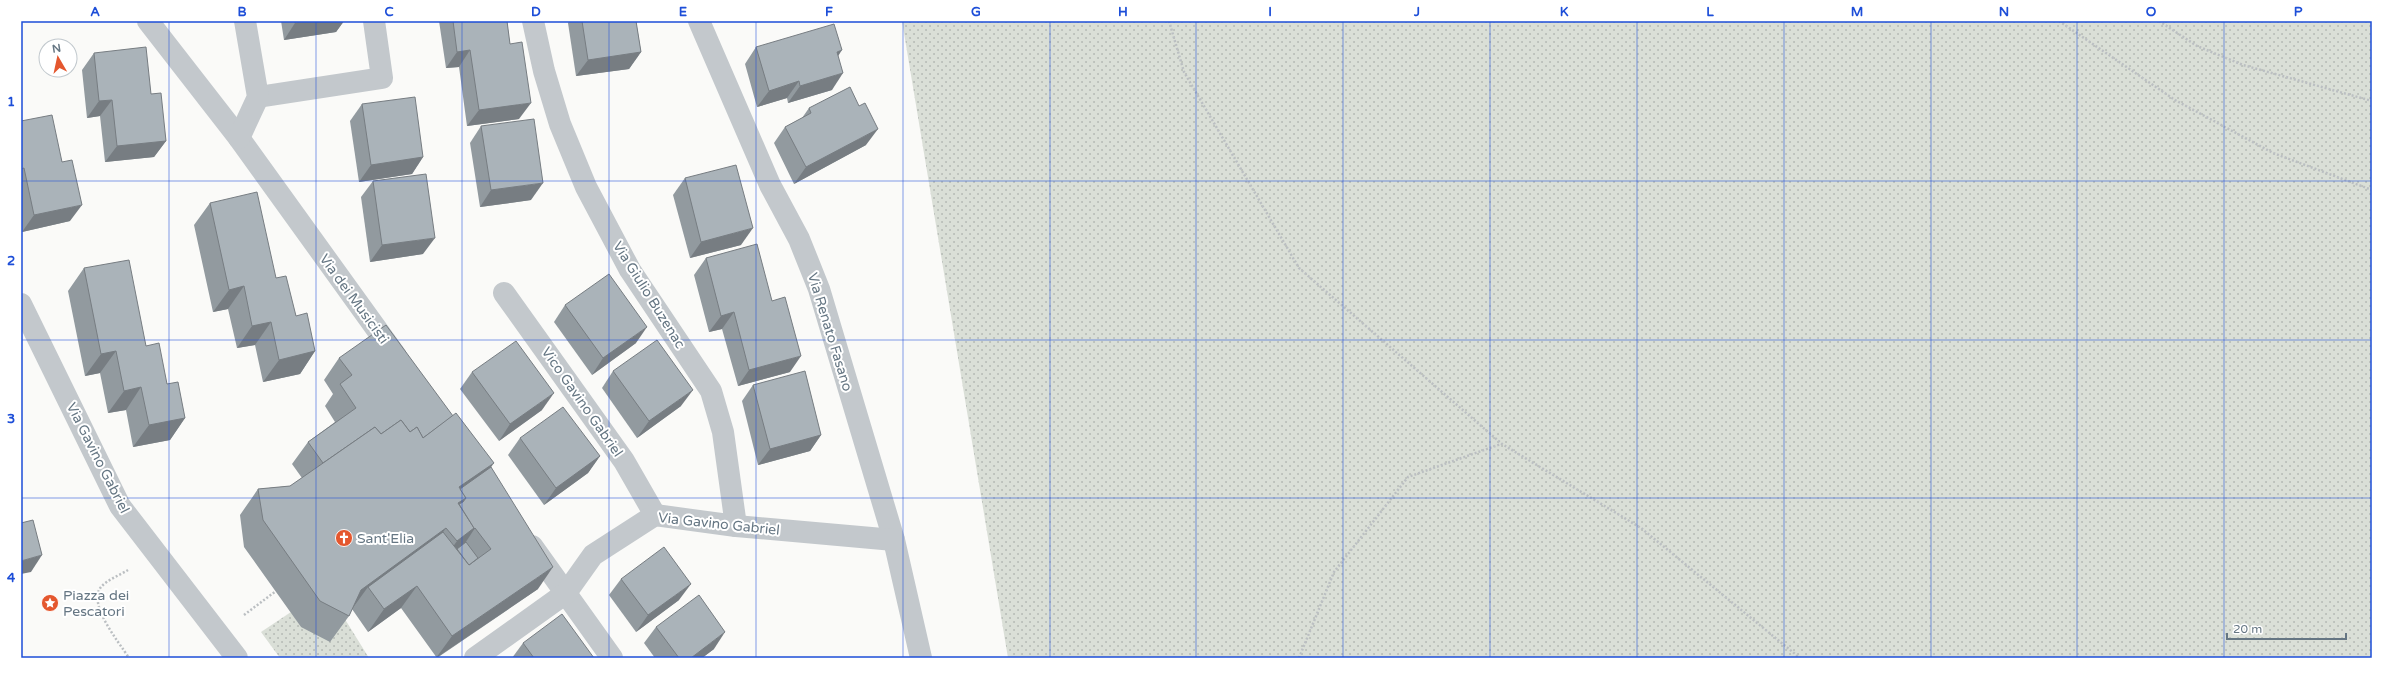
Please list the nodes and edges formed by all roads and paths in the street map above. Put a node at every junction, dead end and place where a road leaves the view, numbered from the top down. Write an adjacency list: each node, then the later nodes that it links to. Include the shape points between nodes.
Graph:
1 (148, 21): 11 (street, Via dei Musicisti)
2 (245, 21): 9 (street)
3 (374, 21): 9 (street, via 382,78)
4 (533, 21): 18 (street, Via Giulio Buzenac, via 544,71 560,124 586,187 630,270 711,391 723,432)
5 (699, 21): 20 (street, Via Renato Fasano, via 770,185 799,239 818,289)
6 (1169, 21): 16 (path, via 1184,72 1299,268)
7 (2059, 21): 12 (path, via 2175,100 2273,153)
8 (2159, 21): 10 (path, via 2197,46 2243,65)
9 (258, 97): 11 (street)
10 (2372, 102)
11 (239, 138): 15 (street, Via dei Musicisti)
12 (2372, 190)
13 (504, 293): 17 (street, Vico Gavino Gabriel, via 624,461)
14 (21, 304): 26 (street, Via Gavino Gabriel, via 120,506)
15 (409, 375)
16 (1502, 444): 30 (path, via 1408,477 1334,572); 31 (path, via 1641,528)
17 (655, 515): 18 (street, Via Gavino Gabriel); 22 (street, Via Gavino Gabriel, via 592,554)
18 (736, 526): 20 (street, Via Gavino Gabriel)
19 (520, 529): 22 (street)
20 (894, 540): 29 (street, Via Renato Fasano)
21 (276, 591): 24 (path)
22 (566, 593): 27 (street, Via Gavino Gabriel); 28 (street)
23 (103, 615): 25 (path)
24 (242, 617)
25 (129, 658)
26 (238, 658)
27 (475, 658)
28 (612, 658)
29 (921, 658)
30 (1299, 658)
31 (1800, 658)

